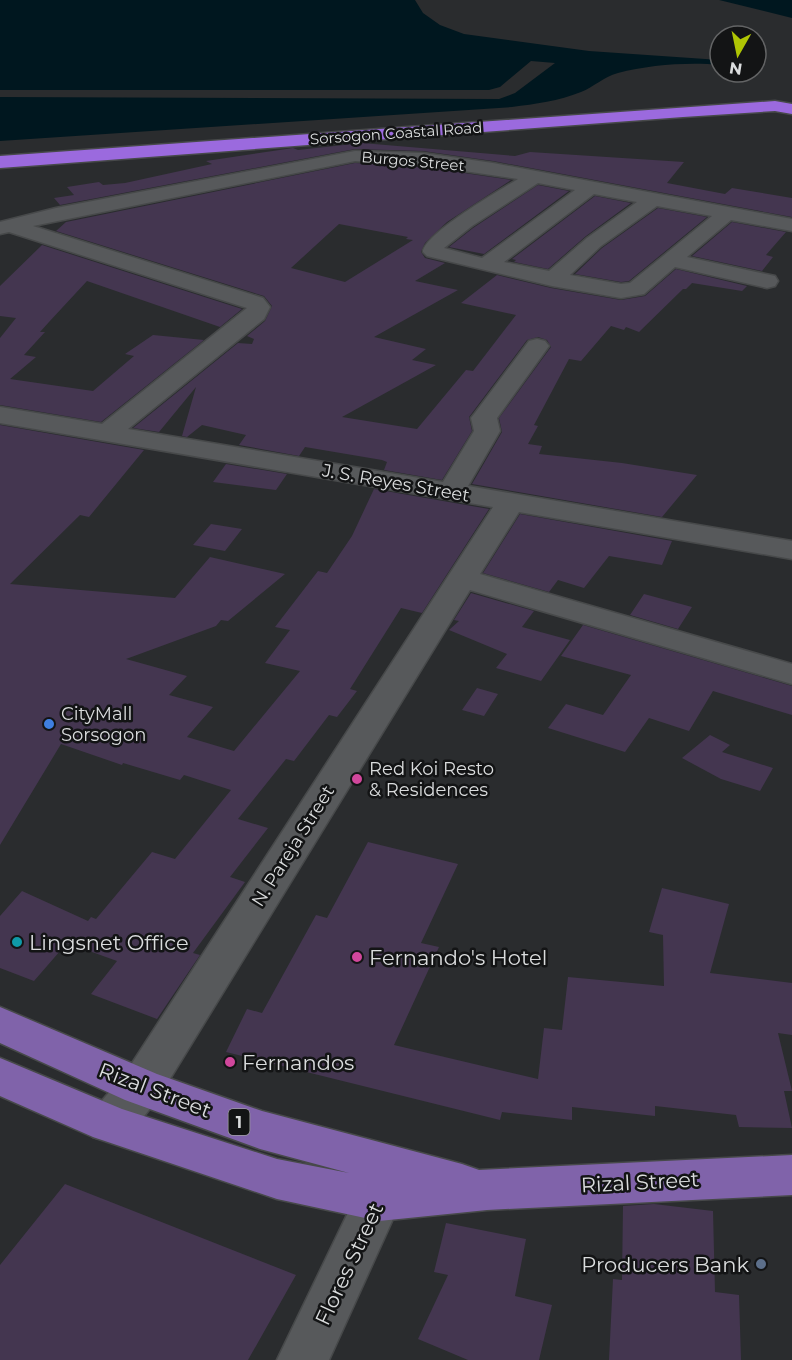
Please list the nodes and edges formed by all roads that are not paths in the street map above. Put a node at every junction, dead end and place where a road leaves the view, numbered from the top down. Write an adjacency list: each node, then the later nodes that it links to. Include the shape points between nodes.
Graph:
1 (792, 103): 3 (highway, Sorsogon Coastal Road, via 677,106)
2 (792, 109): 4 (highway, Sorsogon Coastal Road, via 775,106 683,112)
3 (0, 154)
4 (0, 162)
5 (534, 177): 6 (street, Burgos Street); 10 (street, Burgos Street, via 423,159 355,156); 14 (street, via 434,246 434,252 440,255)
6 (591, 187): 7 (street, Burgos Street); 11 (street)
7 (654, 199): 8 (street, Burgos Street); 12 (street)
8 (726, 214): 9 (street, Burgos Street); 13 (street)
9 (792, 225)
10 (6, 227): 19 (street, via 259,307 256,314)
11 (531, 230): 12 (street); 14 (street)
12 (594, 243): 15 (street)
13 (671, 260): 15 (street, via 636,289 621,291); 16 (street)
14 (486, 265): 15 (street)
15 (552, 279)
16 (767, 281)
17 (537, 346): 20 (street, via 484,418 487,431)
18 (0, 415): 19 (street, J. S. Reyes Street)
19 (107, 433): 20 (street, J. S. Reyes Street)
20 (450, 493): 21 (street, J. S. Reyes Street)
21 (510, 503): 22 (street, J. S. Reyes Street); 23 (street, N. Pareja Street)
22 (792, 550)
23 (462, 578): 24 (street); 27 (street, N. Pareja Street)
24 (792, 674)
25 (0, 1024): 27 (main road, Rizal Street / 1)
26 (0, 1076): 28 (main road, Rizal Street / 1)
27 (141, 1088): 28 (street, N. Pareja Street); 30 (main road, Rizal Street / 1, via 260,1130)
28 (109, 1124): 30 (main road, Rizal Street / 1, via 277,1179)
29 (792, 1175): 30 (main road, Rizal Street / 1, via 487,1190)
30 (386, 1183): 31 (street, Flores Street)
31 (303, 1360)

